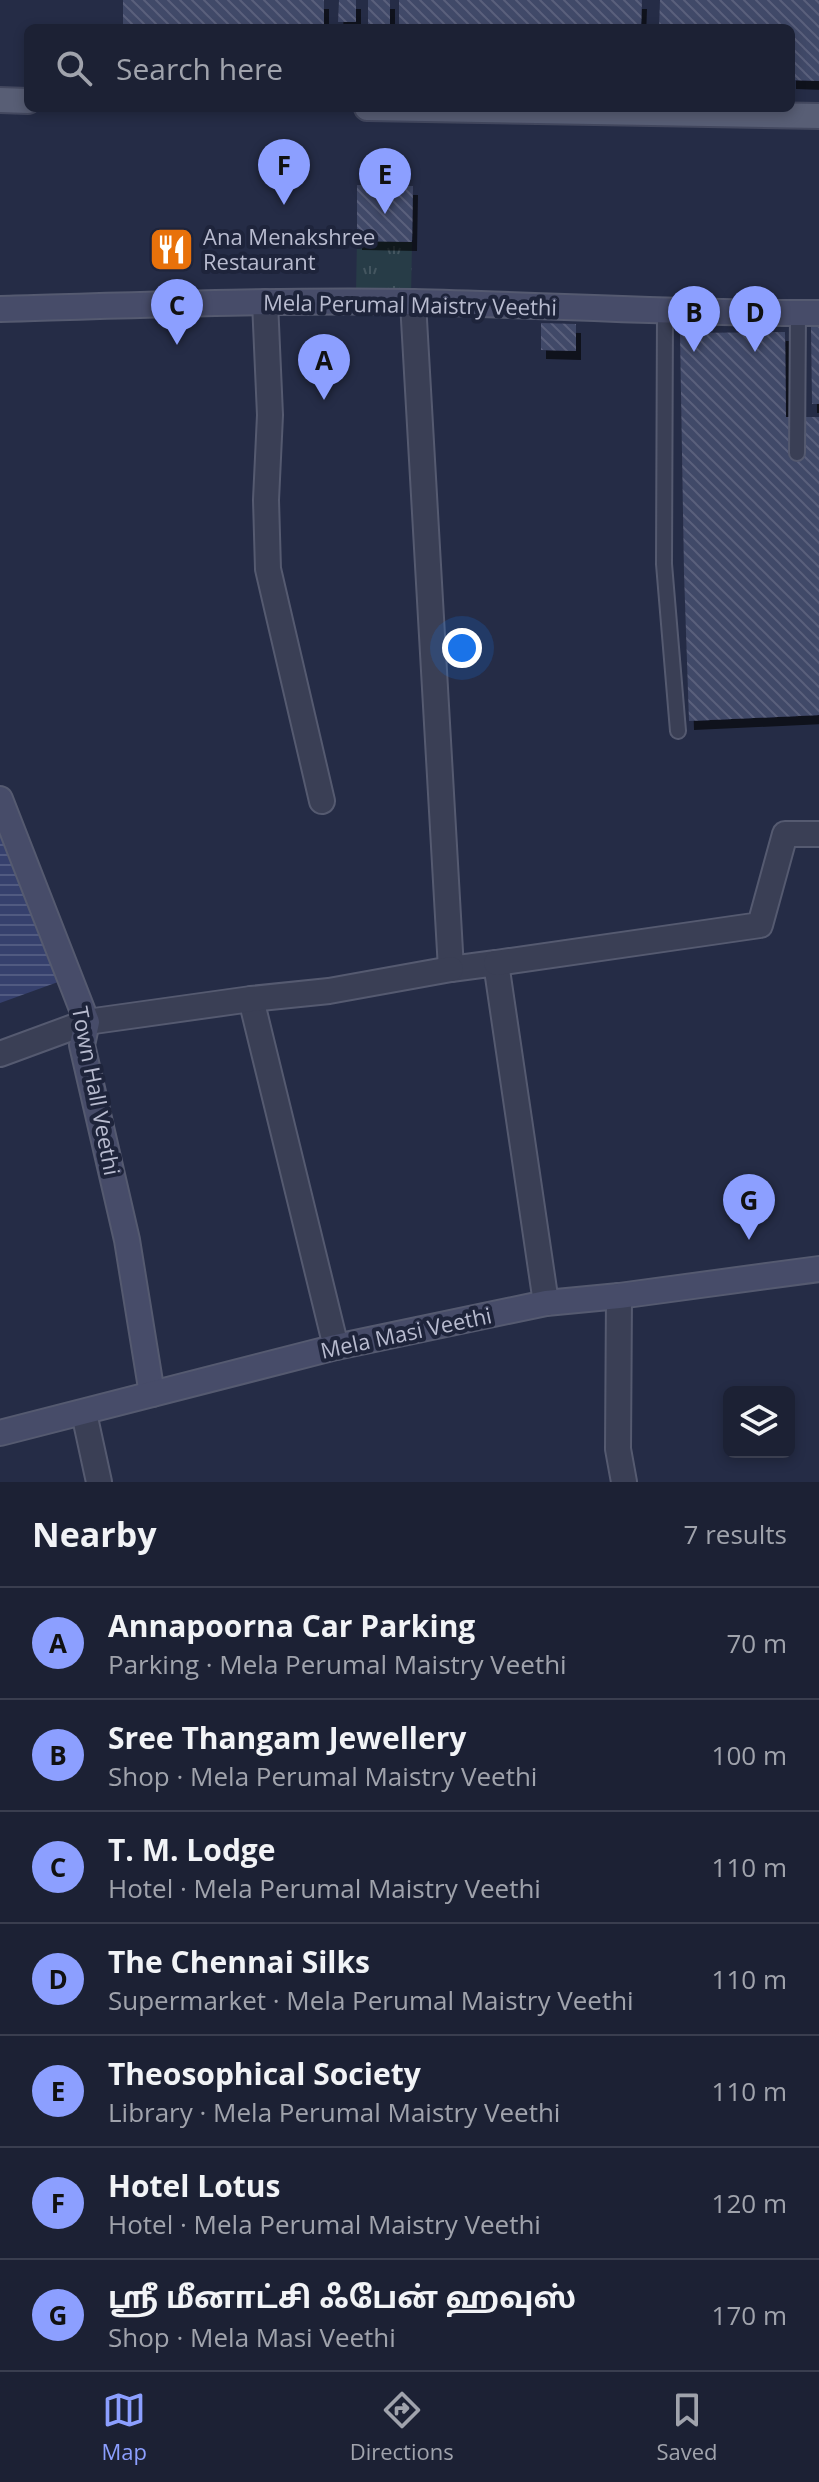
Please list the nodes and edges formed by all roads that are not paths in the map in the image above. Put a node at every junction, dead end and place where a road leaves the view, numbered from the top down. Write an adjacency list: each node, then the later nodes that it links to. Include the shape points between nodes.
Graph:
1 (0, 100): 2 (main road)
2 (24, 101)
3 (593, 112): 4 (main road)
4 (819, 116)
5 (265, 302): 6 (street, Mela Perumal Maistry Veethi); 7 (street, Mela Perumal Maistry Veethi); 13 (street, via 268,569)
6 (413, 302): 8 (street, Mela Perumal Maistry Veethi); 16 (street)
7 (0, 309)
8 (665, 311): 9 (street, Mela Perumal Maistry Veethi); 11 (lane, via 664,564)
9 (808, 312): 10 (lane)
10 (797, 453)
11 (678, 731)
12 (0, 799): 18 (street, Town Hall Veethi)
13 (322, 801)
14 (819, 834): 15 (street, via 785,834 760,925)
15 (496, 963): 16 (street); 22 (street)
16 (451, 969): 17 (street)
17 (251, 999): 18 (street); 23 (street)
18 (87, 1022): 19 (street); 24 (street, Town Hall Veethi, via 82,1045 127,1240)
19 (0, 1054)
20 (819, 1269): 21 (street, Mela Masi Veethi)
21 (619, 1296): 22 (street, Mela Masi Veethi); 28 (street, via 618,1449)
22 (546, 1303): 23 (street, Mela Masi Veethi)
23 (336, 1347): 24 (street, Mela Masi Veethi)
24 (152, 1394): 25 (street, Mela Masi Veethi)
25 (84, 1413): 26 (street, Mela Masi Veethi); 27 (street)
26 (0, 1433)
27 (99, 1482)
28 (624, 1482)

